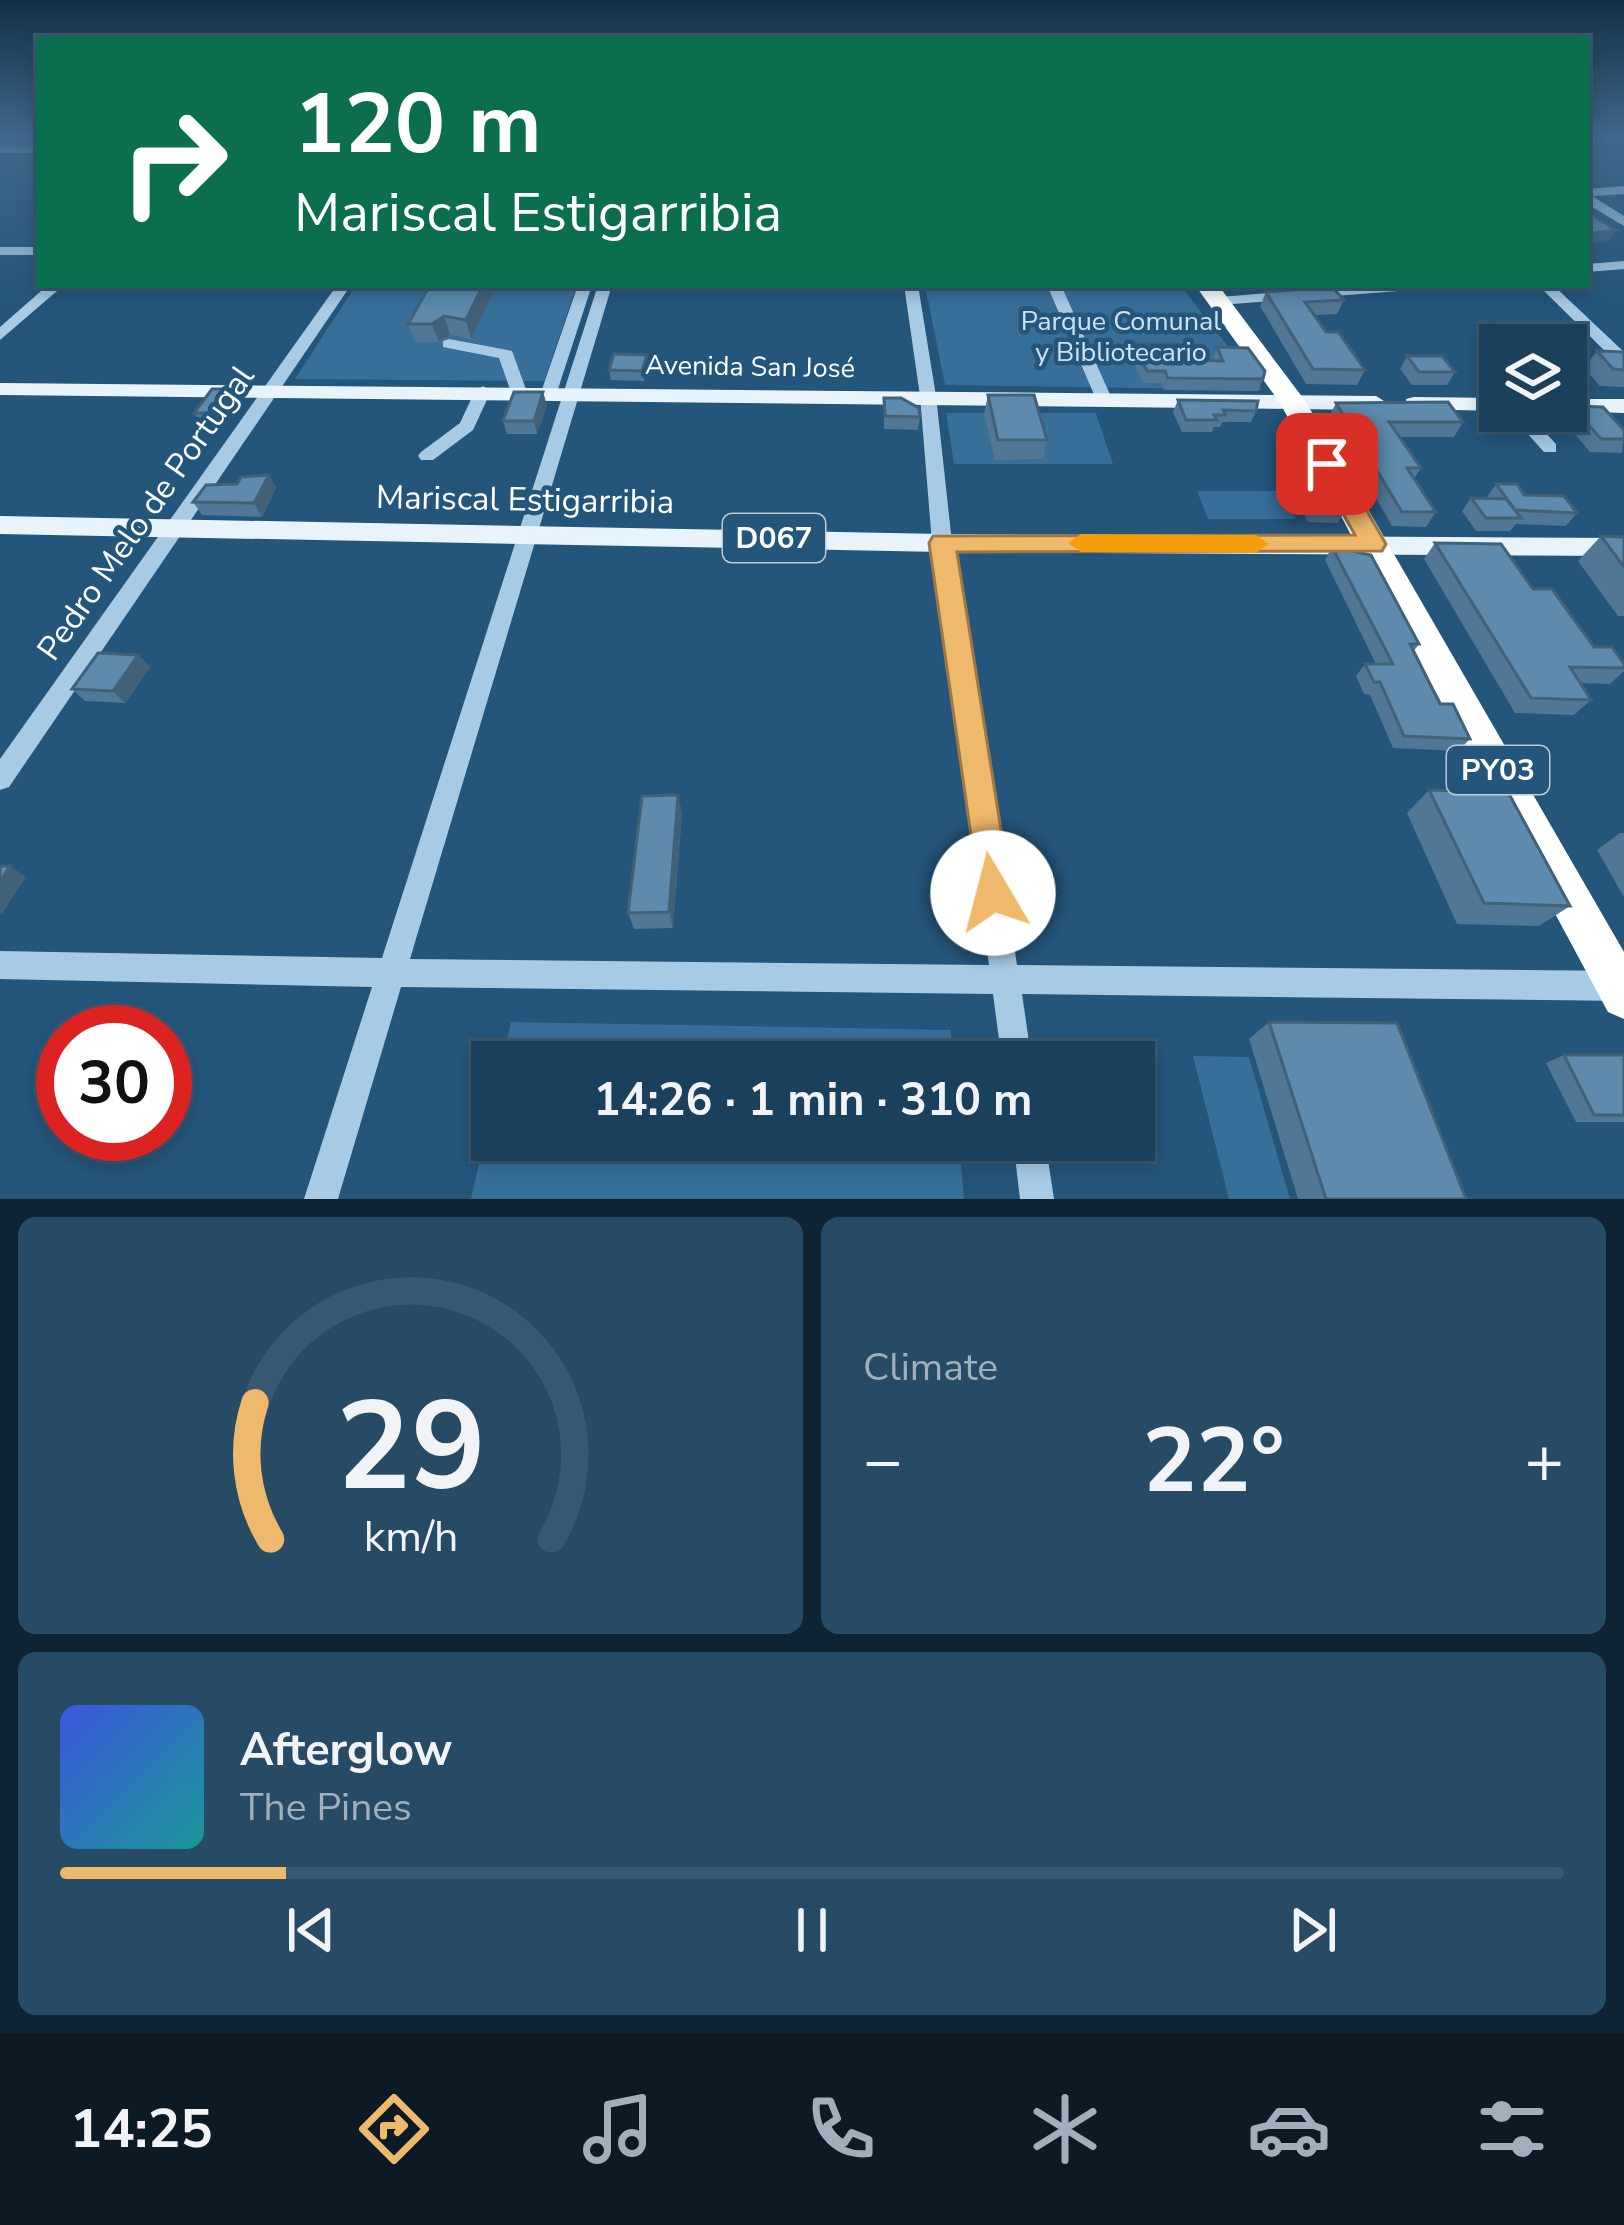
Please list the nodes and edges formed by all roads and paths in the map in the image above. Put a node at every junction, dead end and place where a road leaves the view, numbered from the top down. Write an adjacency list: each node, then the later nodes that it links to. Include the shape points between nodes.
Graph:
1 (1590, 198): 2 (street)
2 (1624, 223)
3 (0, 251): 4 (street)
4 (36, 251)
5 (1624, 265): 6 (street)
6 (1590, 268)
7 (53, 288): 16 (street)
8 (342, 288): 20 (street, Pedro Melo de Portugal)
9 (584, 288): 23 (street)
10 (603, 288): 23 (street)
11 (911, 288): 24 (street)
12 (1055, 288): 25 (street)
13 (1343, 288): 15 (street)
14 (1548, 288): 18 (street)
15 (1212, 293): 26 (highway, PY03)
16 (0, 335)
17 (448, 344): 22 (street, via 506,354)
18 (1624, 362)
19 (0, 388): 20 (main road, Avenida San José)
20 (273, 388): 21 (main road, Avenida San José); 34 (street, Pedro Melo de Portugal)
21 (483, 391): 22 (main road, Avenida San José); 32 (street, via 467,426)
22 (519, 392): 23 (main road, Avenida San José)
23 (561, 392): 24 (main road, Avenida San José); 35 (street)
24 (928, 396): 25 (main road, Avenida San José); 36 (street)
25 (1104, 399): 26 (main road, Avenida San José)
26 (1293, 402): 27 (main road, Avenida San José); 37 (highway, PY03)
27 (1479, 405)
28 (1587, 406): 29 (main road)
29 (1624, 406)
30 (1535, 432): 31 (street)
31 (1550, 448)
32 (427, 456)
33 (0, 525): 34 (main road, Mariscal Estigarribia / D067)
34 (175, 530): 35 (main road, Mariscal Estigarribia / D067); 39 (street, Pedro Melo de Portugal)
35 (528, 532): 36 (main road, Mariscal Estigarribia / D067); 41 (street)
36 (942, 543): 37 (main road, Mariscal Estigarribia / D067); 42 (street)
37 (1373, 544): 38 (main road, Mariscal Estigarribia / D067); 43 (highway, PY03)
38 (1624, 547)
39 (0, 778)
40 (0, 964): 41 (street)
41 (394, 974): 42 (street); 46 (street)
42 (1006, 980): 43 (street); 44 (street)
43 (1622, 989)
44 (1014, 1041)
45 (1032, 1161): 47 (street)
46 (321, 1199)
47 (1037, 1199)

